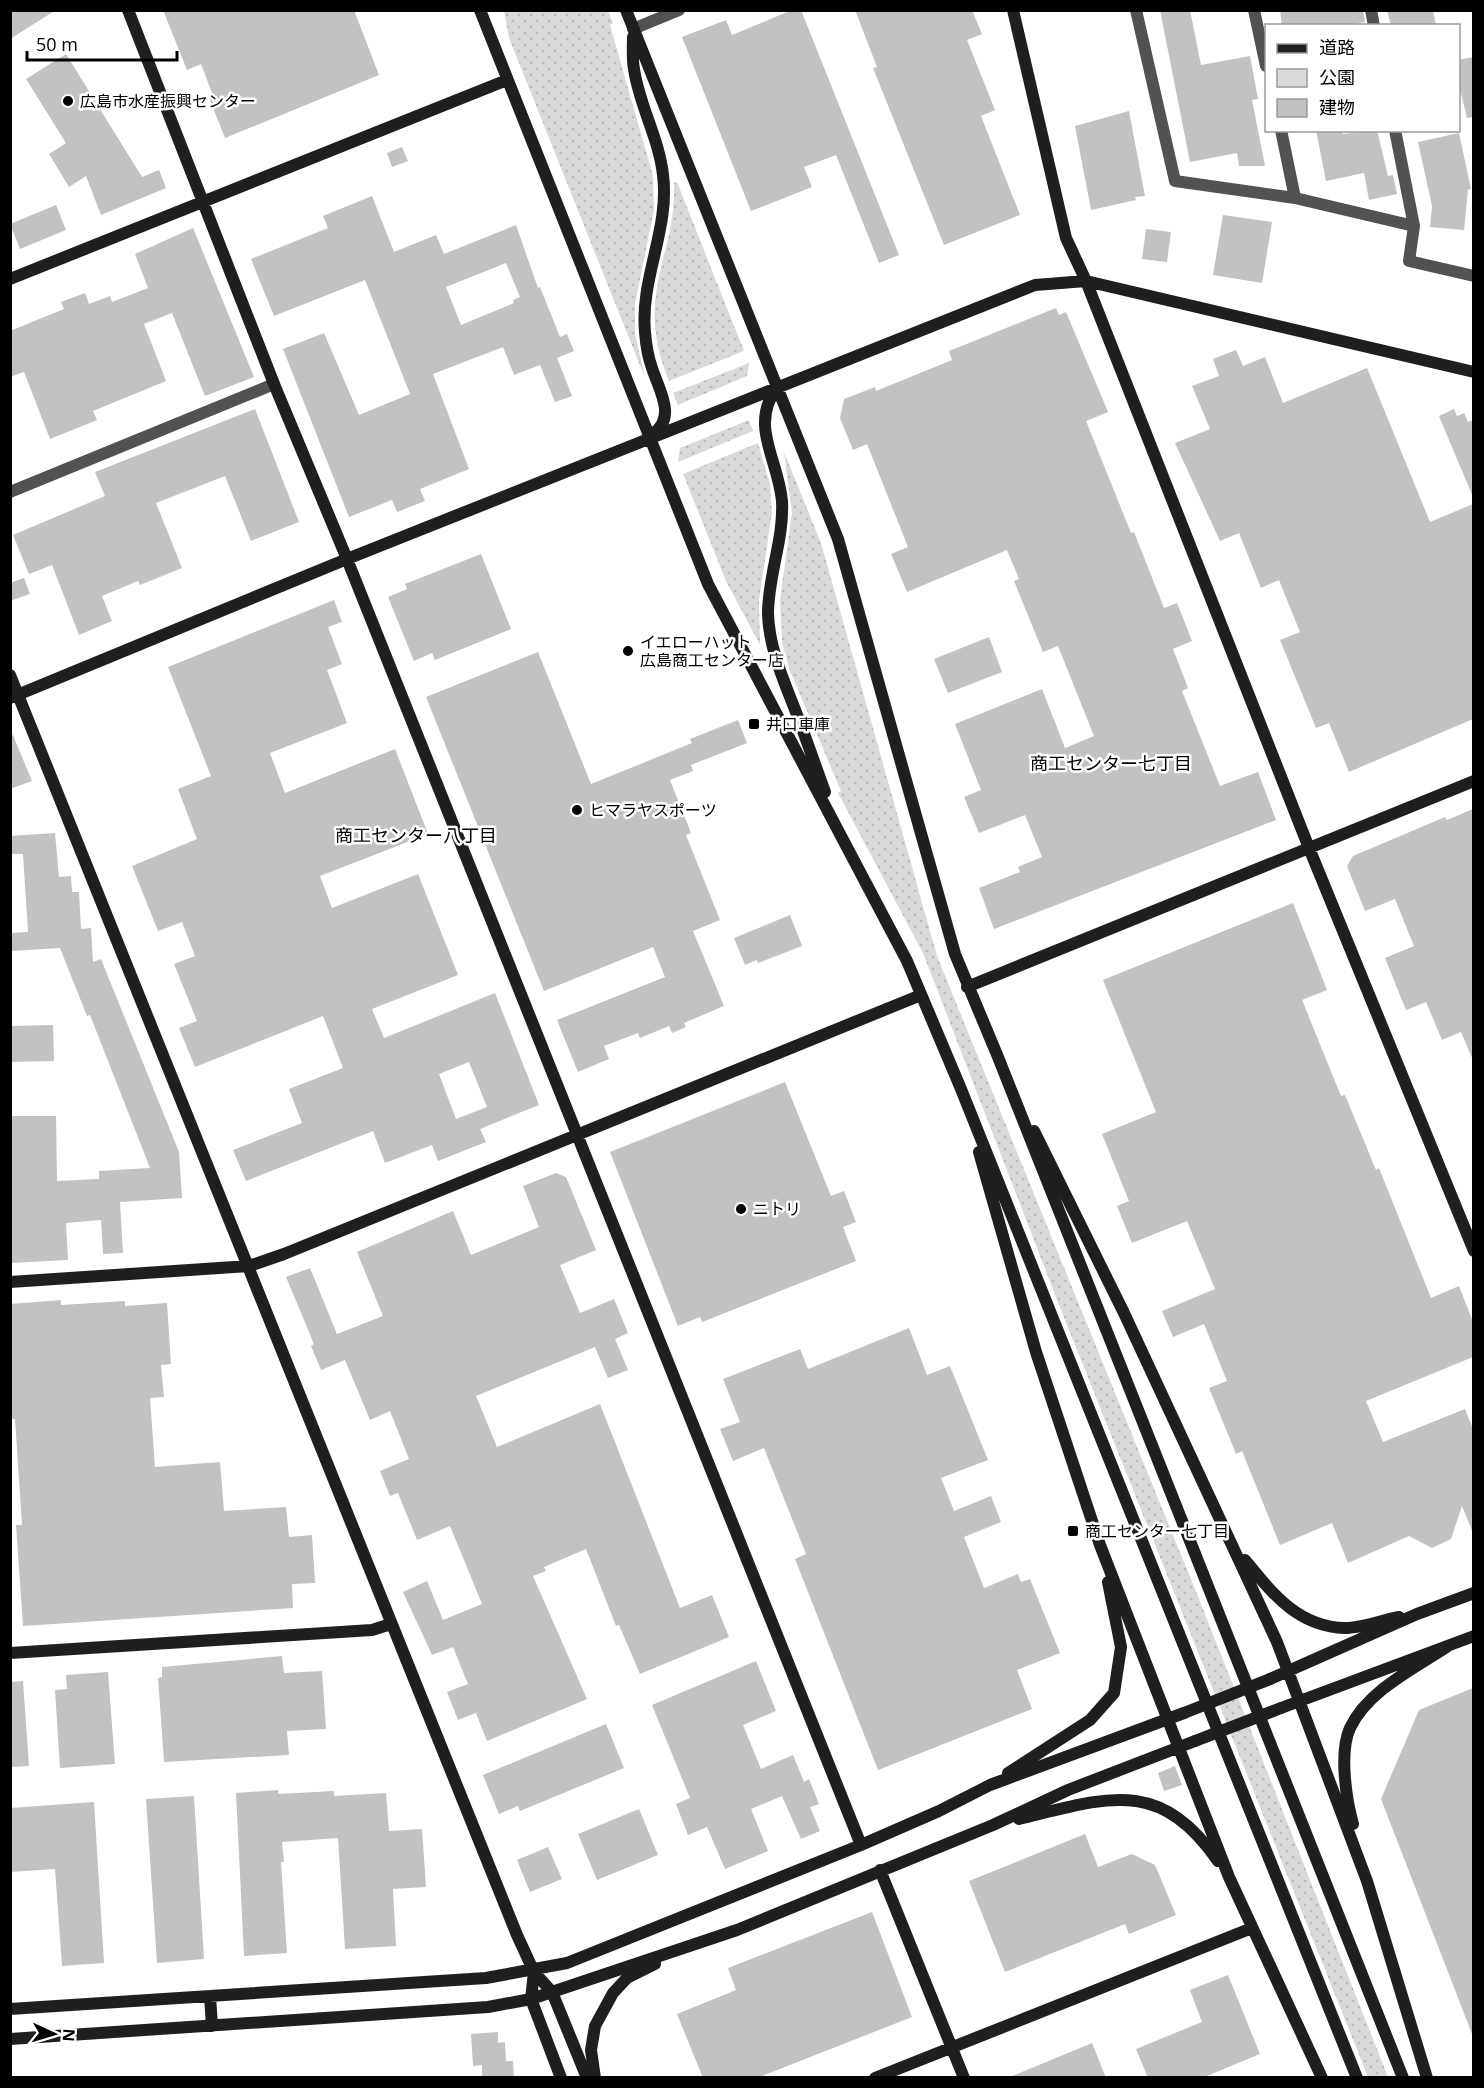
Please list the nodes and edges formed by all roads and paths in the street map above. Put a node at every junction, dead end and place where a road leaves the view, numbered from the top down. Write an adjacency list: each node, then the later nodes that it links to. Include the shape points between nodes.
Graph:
1 (128, 10): 14 (street)
2 (480, 10): 10 (street)
3 (626, 10): 8 (street)
4 (679, 10): 8 (street)
5 (1013, 10): 18 (street, via 1066,238)
6 (1136, 10): 13 (street, via 1175,181)
7 (1254, 10): 9 (street)
8 (633, 28): 21 (street); 22 (street, via 634,69 661,159 664,190 661,231 646,285 644,319 646,347 666,411 663,424)
9 (1265, 61)
10 (507, 80): 14 (street); 22 (street)
11 (1281, 132): 13 (street)
12 (1395, 132): 15 (street)
13 (1295, 198): 15 (street)
14 (204, 201): 17 (street); 20 (street)
15 (1414, 226): 16 (street, via 1409,261)
16 (1473, 276)
17 (10, 279)
18 (1086, 281): 19 (street); 21 (street, via 1020,289); 29 (street)
19 (1473, 372)
20 (274, 384): 23 (street); 24 (street)
21 (777, 387): 22 (street); 28 (street, via 765,407 763,420 779,478 782,518 769,594 772,641 778,668); 30 (street, via 838,539)
22 (649, 437): 24 (street); 28 (street, via 708,584)
23 (10, 492)
24 (347, 559): 26 (street); 34 (street)
25 (10, 675): 26 (street)
26 (14, 697): 37 (street)
27 (1473, 781): 29 (street)
28 (843, 839): 31 (street)
29 (1309, 848): 30 (street); 35 (street)
30 (967, 987): 32 (street)
31 (921, 995): 33 (street); 34 (street)
32 (998, 1057): 40 (street); 74 (street)
33 (961, 1089): 39 (street, via 1036,1353); 73 (street)
34 (576, 1133): 37 (street); 53 (street)
35 (1469, 1226): 36 (street)
36 (1473, 1251)
37 (249, 1266): 38 (street); 43 (street)
38 (10, 1282)
39 (1100, 1545): 49 (street); 51 (street, via 1120,1647 1114,1693 1090,1720)
40 (1235, 1548): 42 (street, via 1283,1605 1306,1620 1345,1628); 47 (street)
41 (1473, 1593): 42 (street)
42 (1417, 1614): 47 (street)
43 (391, 1624): 46 (street, via 372,1630); 59 (street)
44 (1473, 1636): 45 (street)
45 (1448, 1646): 48 (street); 56 (street, via 1393,1682 1363,1708 1349,1730 1346,1795)
46 (10, 1653)
47 (1289, 1672): 48 (street); 49 (street, bridge)
48 (1300, 1700): 50 (street, bridge); 56 (street)
49 (1168, 1719): 50 (street); 51 (street)
50 (1180, 1747): 52 (street, via 1068,1790); 55 (street)
51 (990, 1785): 53 (street)
52 (993, 1825): 54 (street); 55 (street, via 1094,1801 1130,1799 1153,1803 1205,1842)
53 (861, 1845): 59 (street, via 567,1964)
54 (880, 1870): 58 (street); 66 (street)
55 (1229, 1877): 57 (street)
56 (1367, 1881): 75 (street)
57 (1252, 1928): 66 (street); 72 (street)
58 (737, 1930): 60 (street); 69 (street, via 627,1978 613,1993 595,2026 591,2049)
59 (534, 1972): 60 (street); 61 (street); 62 (street)
60 (552, 1992): 62 (street); 68 (street)
61 (210, 1996): 63 (street); 64 (street)
62 (531, 1999): 64 (street, via 488,2007); 67 (street)
63 (10, 2009)
64 (212, 2025): 65 (street)
65 (10, 2039)
66 (952, 2047): 70 (street); 71 (street)
67 (561, 2078)
68 (587, 2078)
69 (595, 2078)
70 (875, 2078)
71 (964, 2078)
72 (1322, 2078)
73 (1357, 2078)
74 (1403, 2078)
75 (1427, 2078)

